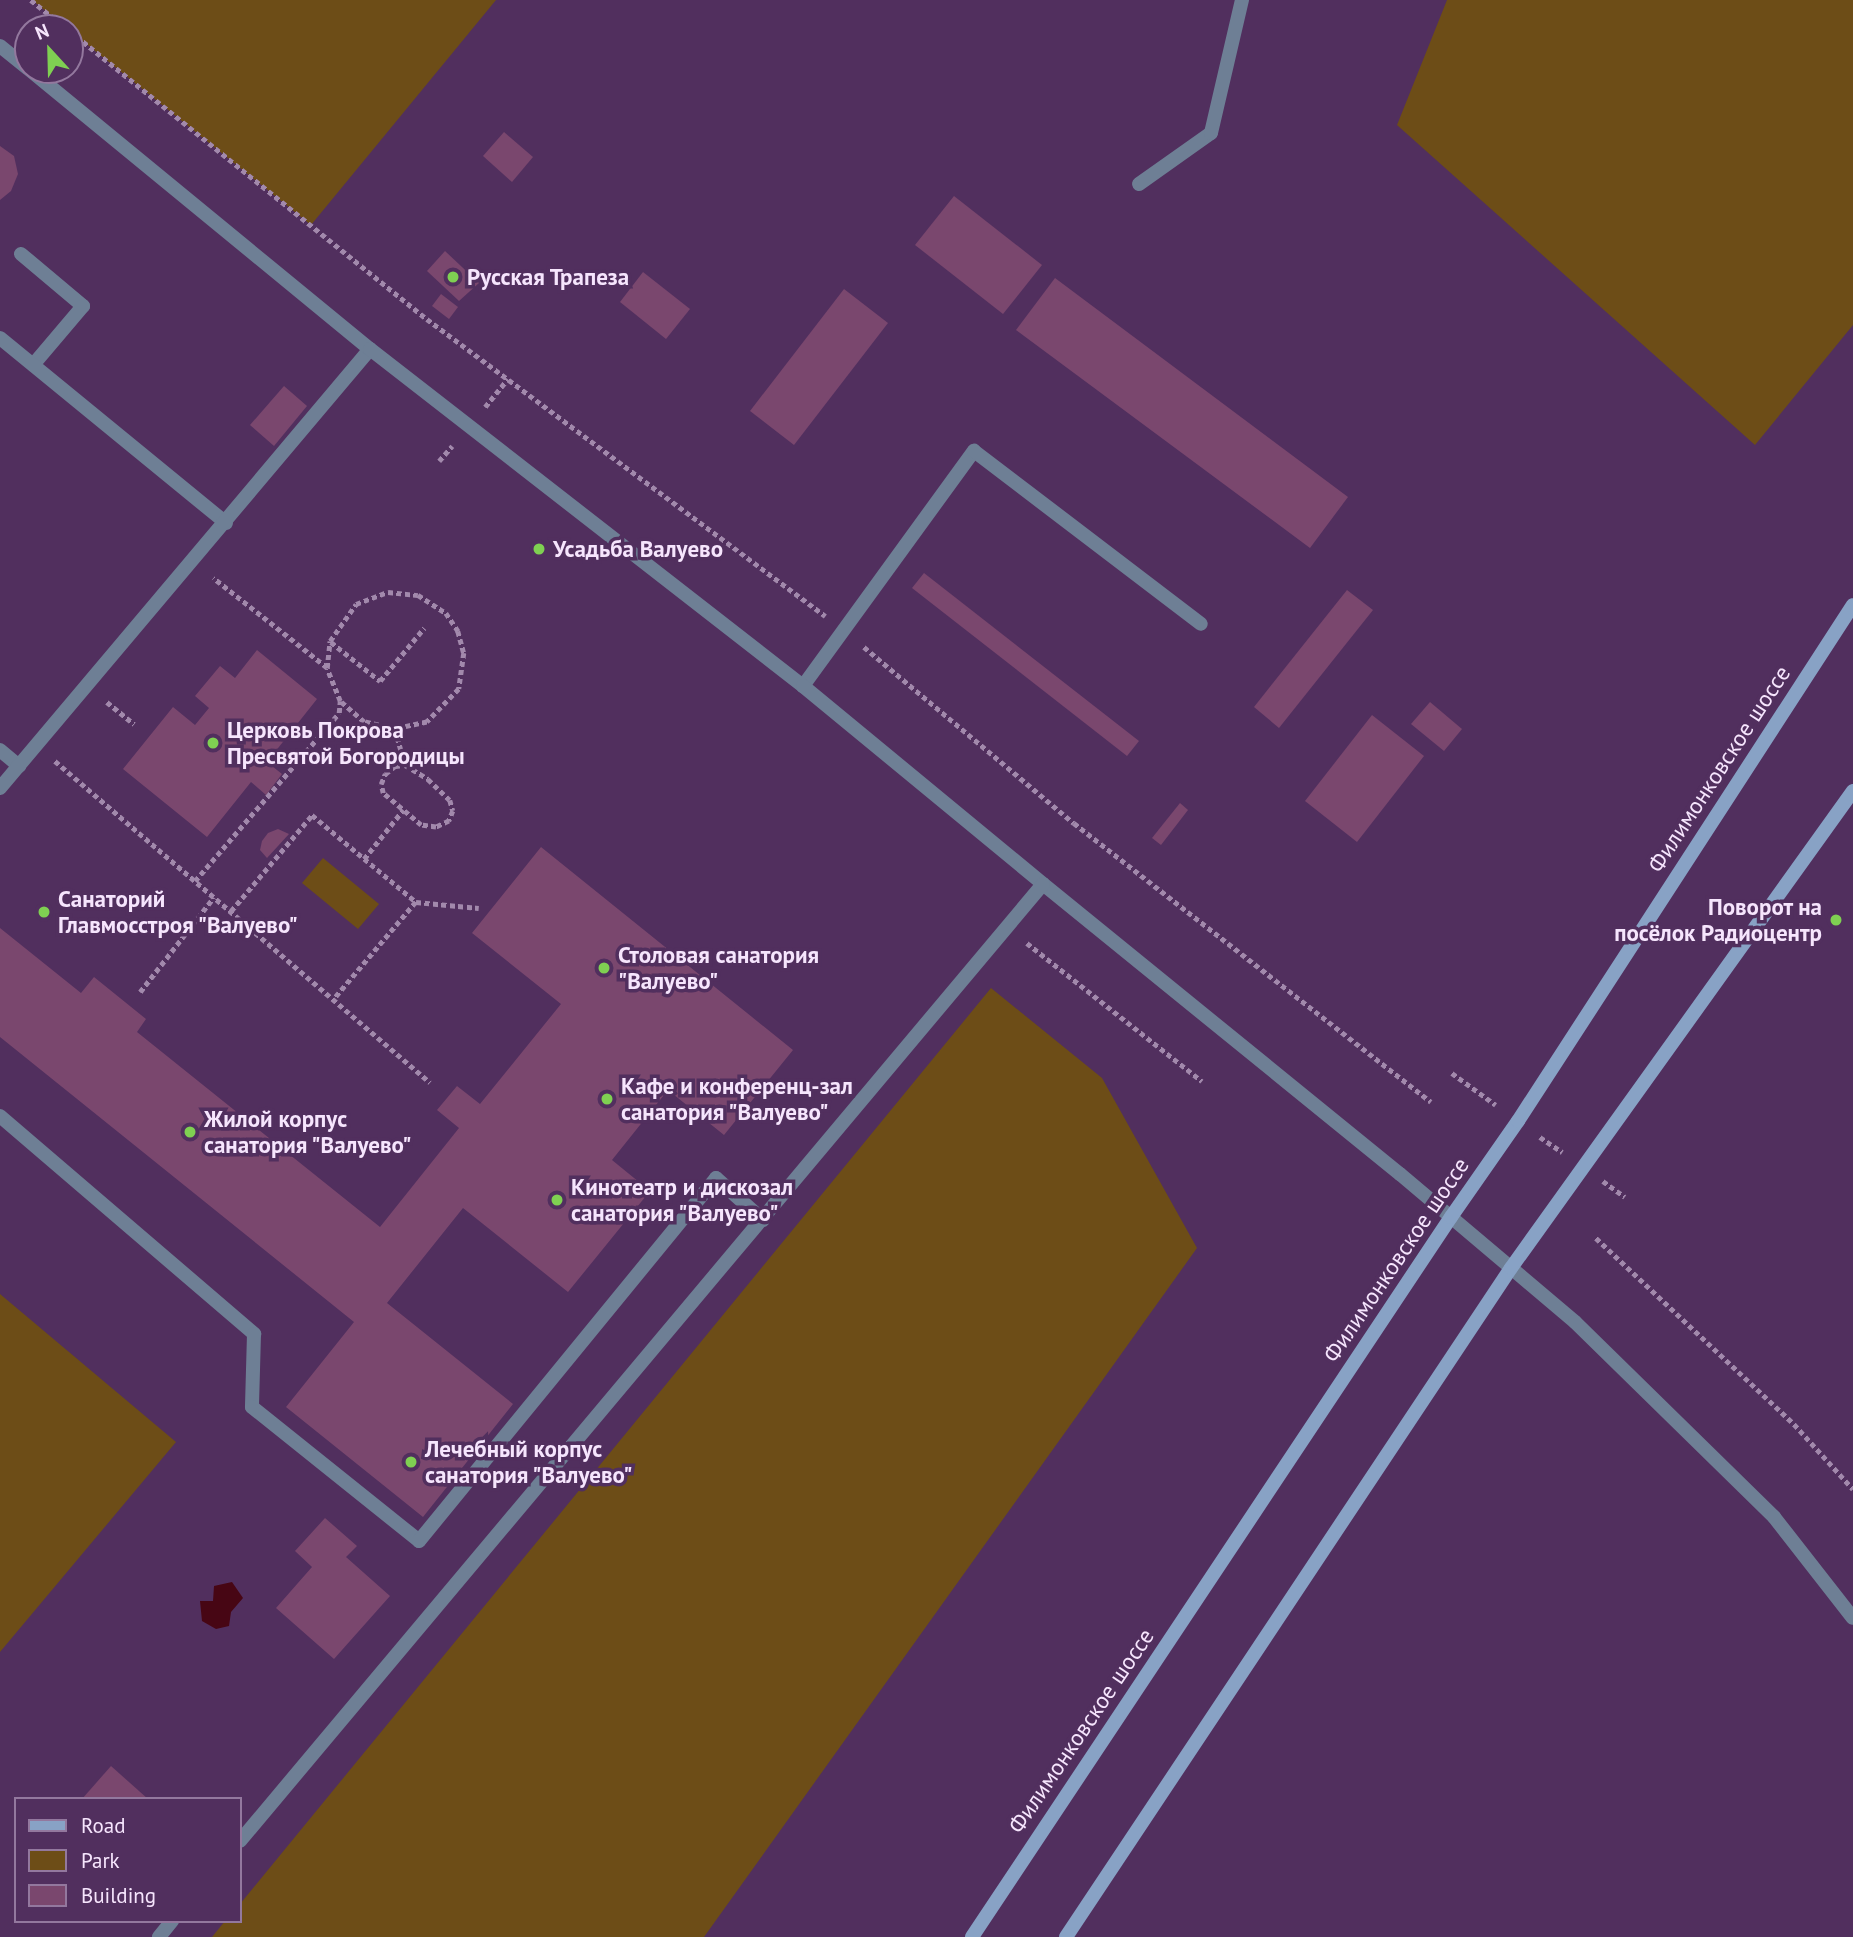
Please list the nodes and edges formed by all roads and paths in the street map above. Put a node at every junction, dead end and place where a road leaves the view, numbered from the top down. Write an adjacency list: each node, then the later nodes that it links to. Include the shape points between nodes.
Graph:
1 (31, 0): 3 (path)
2 (1242, 0): 8 (street, via 1211,133)
3 (48, 14)
4 (84, 43): 18 (path, via 427,319)
5 (0, 46): 6 (street)
6 (14, 57)
7 (47, 84): 11 (street)
8 (1139, 184)
9 (21, 254): 12 (street, via 83,306)
10 (0, 338): 12 (street)
11 (370, 349): 13 (street); 21 (street)
12 (33, 365): 13 (street)
13 (226, 523): 14 (street)
14 (193, 562): 20 (path); 22 (street)
15 (1853, 605): 47 (main road, Филимонковское шоссе)
16 (1201, 624): 18 (street, via 974,451)
17 (424, 628): 19 (path, via 380,681)
18 (843, 629): 21 (street); 45 (path, via 1073,823)
19 (330, 641): 20 (path); 25 (path, via 356,604 388,592 418,595 446,613 458,631 464,653 459,689 427,722)
20 (327, 668): 23 (path)
21 (803, 686): 35 (street)
22 (87, 687): 24 (path); 26 (street)
23 (340, 701): 25 (path, via 365,722); 34 (path, via 340,713)
24 (134, 724)
25 (395, 729): 28 (path)
26 (39, 747): 29 (street); 34 (path)
27 (0, 750): 29 (street)
28 (405, 765): 32 (path, via 395,766 381,784 383,793); 32 (path, via 450,800 453,811 449,821 436,827 421,825)
29 (19, 766): 30 (street)
30 (0, 788)
31 (1853, 791): 50 (main road)
32 (403, 810): 33 (path)
33 (365, 859): 37 (path); 39 (path, via 312,815)
34 (195, 881): 36 (path)
35 (1043, 884): 40 (street); 47 (street)
36 (214, 897): 39 (path); 41 (path)
37 (416, 902): 38 (path); 42 (path)
38 (480, 908)
39 (231, 911): 42 (path)
40 (1008, 928): 43 (path); 48 (street)
41 (140, 992)
42 (334, 999): 44 (path)
43 (1202, 1081)
44 (430, 1082)
45 (1431, 1102)
46 (0, 1116): 48 (street, via 254,1334 252,1407 419,1541 716,1178)
47 (1451, 1217): 50 (street); 57 (main road, Филимонковское шоссе)
48 (763, 1220): 54 (street)
49 (1596, 1238): 51 (path, via 1794,1423)
50 (1511, 1268): 52 (street, via 1575,1322 1774,1517); 58 (main road)
51 (1853, 1489)
52 (1848, 1602): 53 (street)
53 (1853, 1618)
54 (242, 1839)
55 (170, 1923): 56 (street)
56 (159, 1937)
57 (972, 1937)
58 (1066, 1937)

